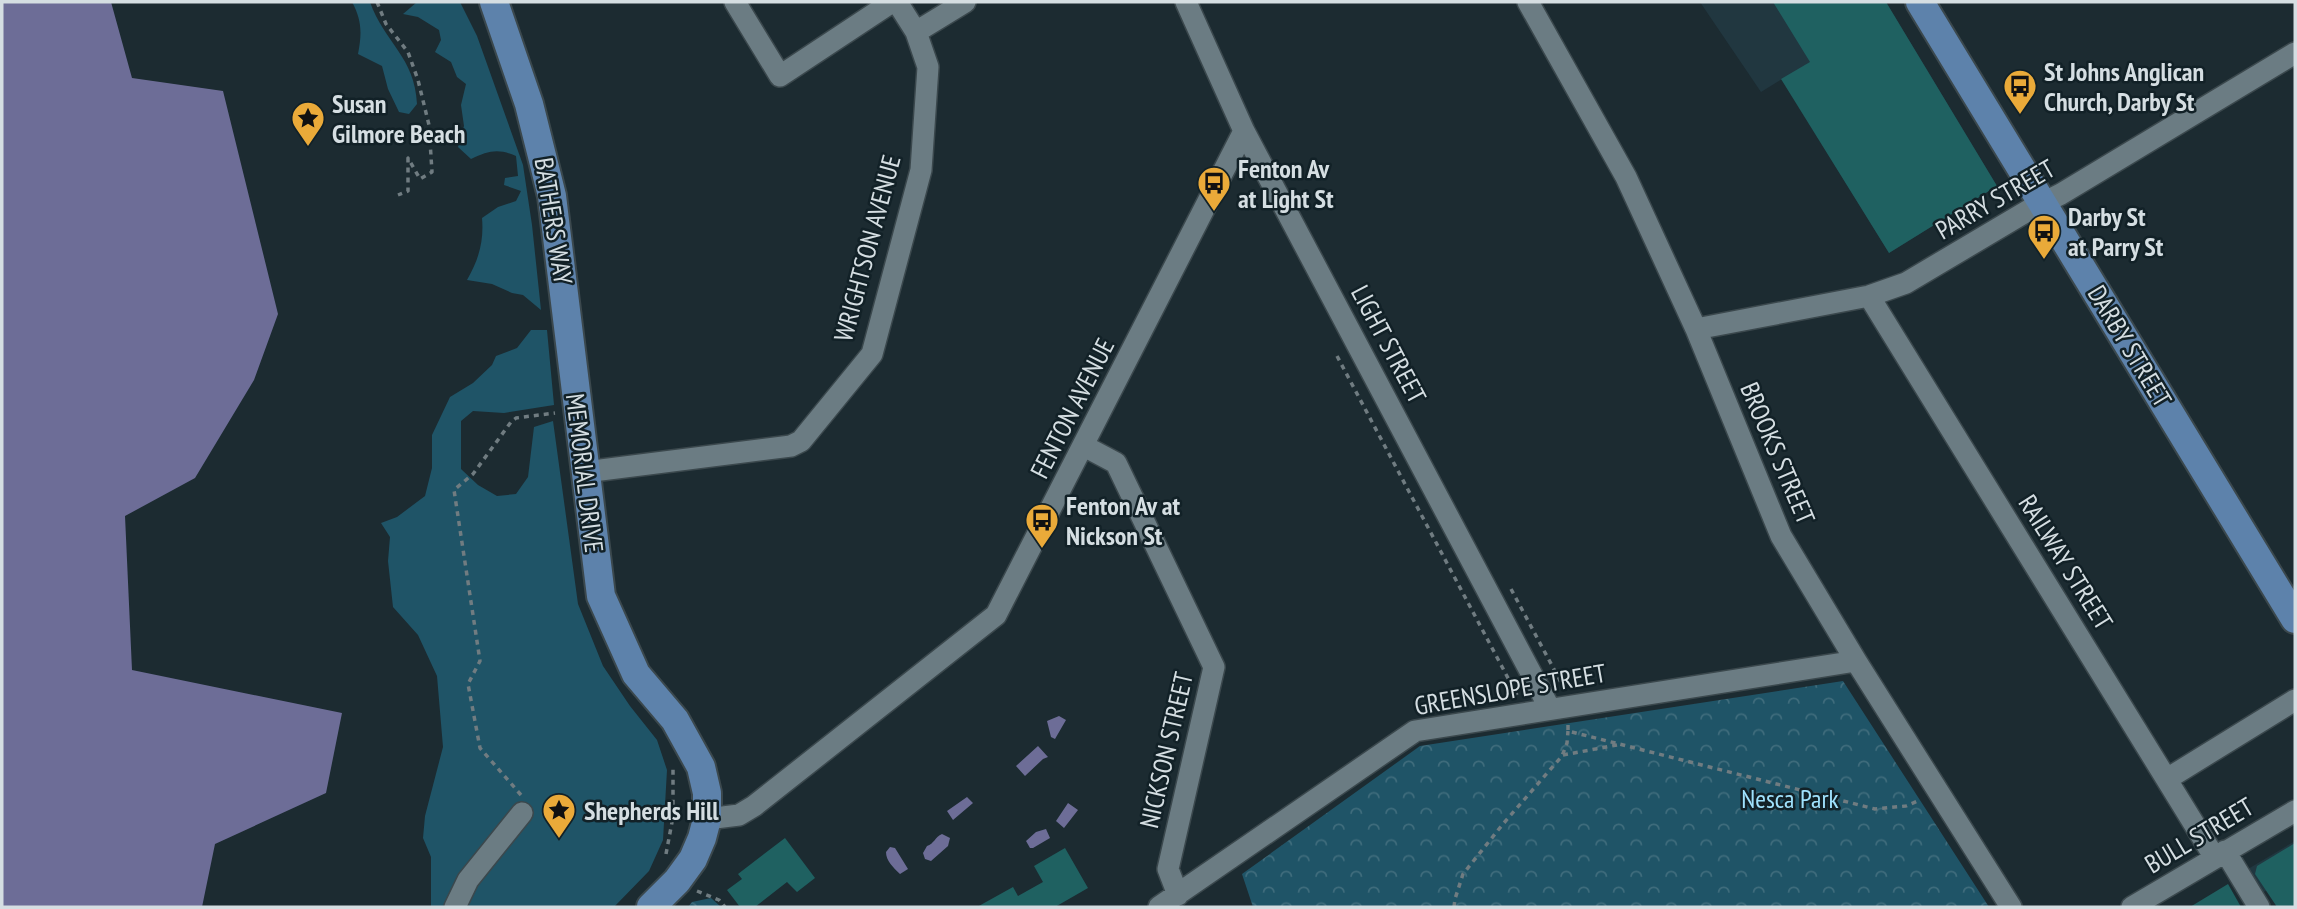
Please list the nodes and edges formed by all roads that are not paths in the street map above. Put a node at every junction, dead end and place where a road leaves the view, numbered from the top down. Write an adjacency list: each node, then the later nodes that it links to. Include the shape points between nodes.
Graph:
1 (494, 2): 16 (main road, MEMORIAL DRIVE, via 529,104 552,196)
2 (735, 2): 3 (street, via 780,76)
3 (892, 2)
4 (897, 2): 9 (street, WRIGHTSON AVENUE)
5 (965, 2): 9 (street)
6 (1186, 2): 11 (street, LIGHT STREET)
7 (1528, 2): 14 (street, BROOKS STREET, via 1626,177)
8 (1920, 2): 12 (main road, DARBY STREET)
9 (916, 32): 16 (street, WRIGHTSON AVENUE, via 928,67 920,170 872,354 802,441 791,446)
10 (2295, 53): 12 (street, PARRY STREET)
11 (1244, 131): 15 (street, FENTON AVENUE); 20 (street, LIGHT STREET)
12 (2043, 203): 13 (street, PARRY STREET, via 1906,283); 17 (main road, DARBY STREET)
13 (1869, 296): 14 (street, PARRY STREET); 21 (street, RAILWAY STREET)
14 (1696, 329): 18 (street, BROOKS STREET, via 1781,536)
15 (1084, 446): 24 (street, FENTON AVENUE, via 996,615 754,806 739,815); 26 (street, NICKSON STREET, via 1116,463 1214,667 1168,869)
16 (585, 472): 24 (main road, MEMORIAL DRIVE, via 604,606 636,674 675,720 701,767)
17 (2295, 619)
18 (1856, 661): 20 (street, GREENSLOPE STREET); 30 (street, BROOKS STREET)
19 (2295, 699): 21 (street)
20 (1550, 709): 26 (street, GREENSLOPE STREET, via 1415,731)
21 (2167, 779): 25 (street, RAILWAY STREET)
22 (522, 813): 27 (street, via 468,880)
23 (2294, 815): 25 (street, BULL STREET)
24 (707, 818): 28 (main road, MEMORIAL DRIVE, via 693,859)
25 (2220, 855): 31 (street, BULL STREET); 32 (street, RAILWAY STREET)
26 (1178, 895): 29 (street, GREENSLOPE STREET)
27 (455, 907)
28 (652, 907)
29 (1159, 907)
30 (2011, 907)
31 (2132, 907)
32 (2259, 907)

